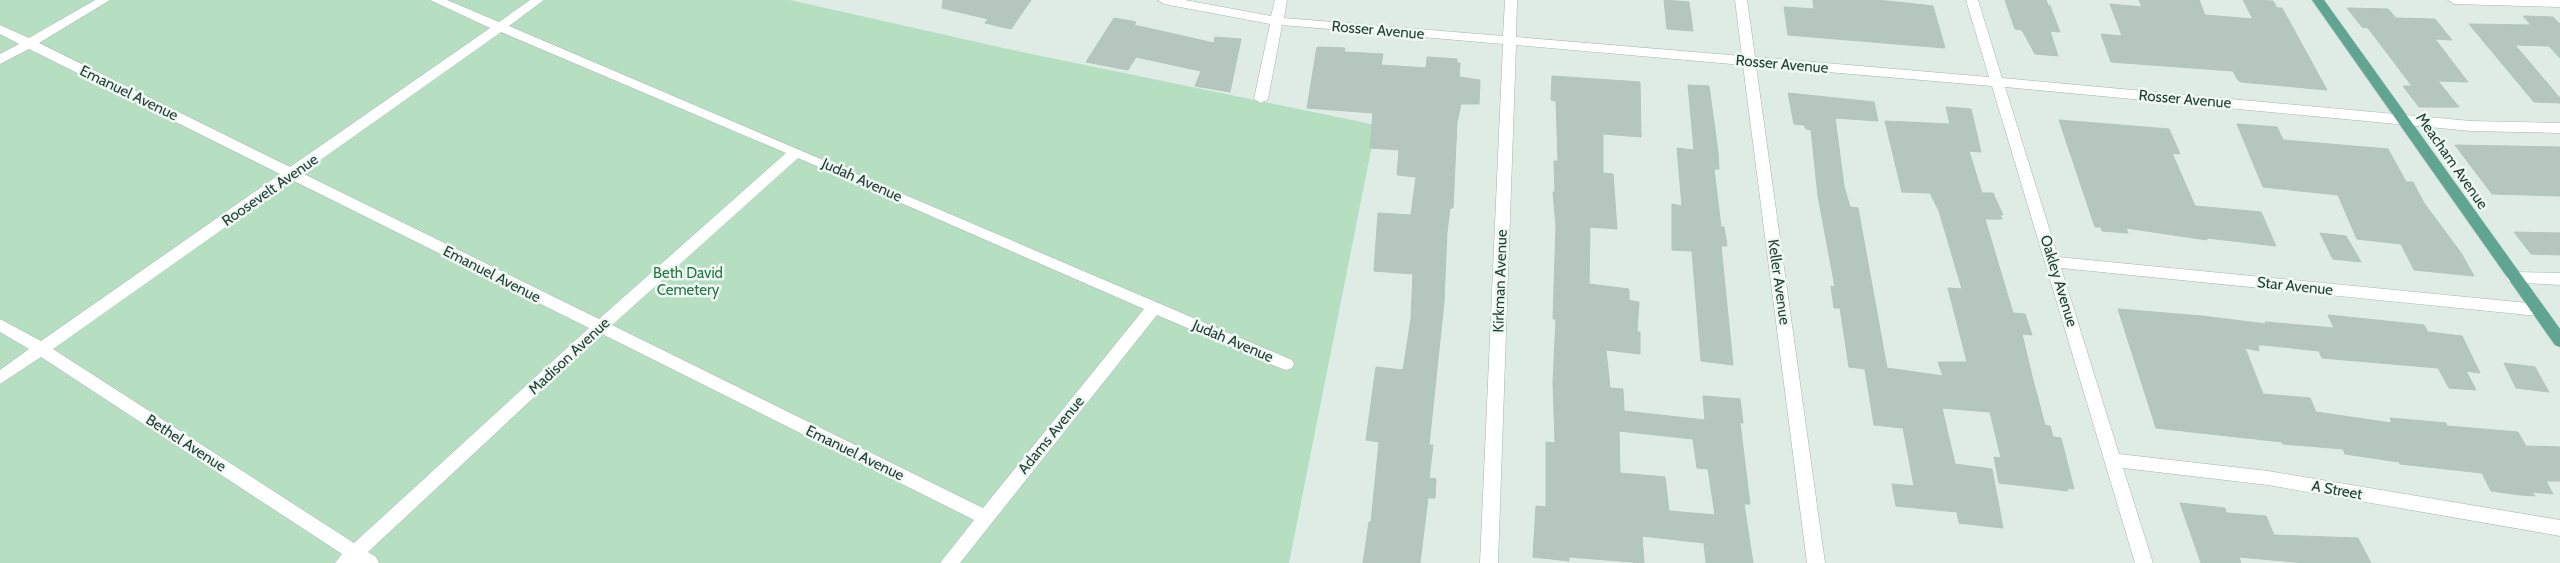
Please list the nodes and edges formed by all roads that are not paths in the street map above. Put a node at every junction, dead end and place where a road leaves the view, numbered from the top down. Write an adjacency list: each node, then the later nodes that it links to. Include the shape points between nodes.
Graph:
1 (104, 0): 16 (street)
2 (436, 0): 13 (street, Judah Avenue)
3 (538, 0): 13 (street, Roosevelt Avenue)
4 (1164, 0): 12 (street, Rosser Avenue)
5 (1281, 0): 12 (street)
6 (1511, 0): 15 (street, Kirkman Avenue)
7 (1741, 0): 18 (street, Keller Avenue)
8 (1972, 0): 19 (street, Oakley Avenue)
9 (2318, 0): 21 (main road, Meacham Avenue)
10 (2454, 0): 11 (street)
11 (2560, 3)
12 (1276, 21): 15 (street, Rosser Avenue); 20 (street)
13 (502, 28): 23 (street, Judah Avenue); 24 (street, Roosevelt Avenue)
14 (0, 29): 16 (street, Emanuel Avenue)
15 (1509, 41): 18 (street, Rosser Avenue); 42 (street, Kirkman Avenue)
16 (29, 43): 17 (street); 24 (street, Emanuel Avenue)
17 (0, 60)
18 (1750, 62): 19 (street, Rosser Avenue); 43 (street, Keller Avenue)
19 (1997, 82): 21 (street, Rosser Avenue); 25 (street, Oakley Avenue)
20 (1261, 99)
21 (2402, 118): 22 (street, Rosser Avenue, via 2471,126); 26 (main road, Meacham Avenue)
22 (2560, 128)
23 (796, 152): 28 (street, Judah Avenue); 31 (street, Madison Avenue)
24 (292, 174): 31 (street, Emanuel Avenue); 33 (street, Roosevelt Avenue)
25 (2053, 262): 29 (street, Star Avenue); 36 (street, Oakley Avenue)
26 (2514, 278): 27 (street); 29 (main road, Meacham Avenue)
27 (2560, 279)
28 (1154, 308): 34 (street, Judah Avenue); 37 (street, Adams Avenue)
29 (2538, 310): 32 (main road, Meacham Avenue)
30 (0, 325): 33 (street, Bethel Avenue)
31 (600, 327): 37 (street, Emanuel Avenue); 39 (street, Madison Avenue)
32 (2560, 341)
33 (41, 349): 35 (street, Roosevelt Avenue); 39 (street, Bethel Avenue)
34 (1286, 364)
35 (0, 378)
36 (2113, 460): 38 (street, A Street, via 2268,478); 44 (street, Oakley Avenue)
37 (984, 517): 41 (street, Adams Avenue)
38 (2560, 528)
39 (349, 558): 40 (street, Bethel Avenue)
40 (370, 563)
41 (949, 563)
42 (1489, 563)
43 (1816, 563)
44 (2144, 563)

